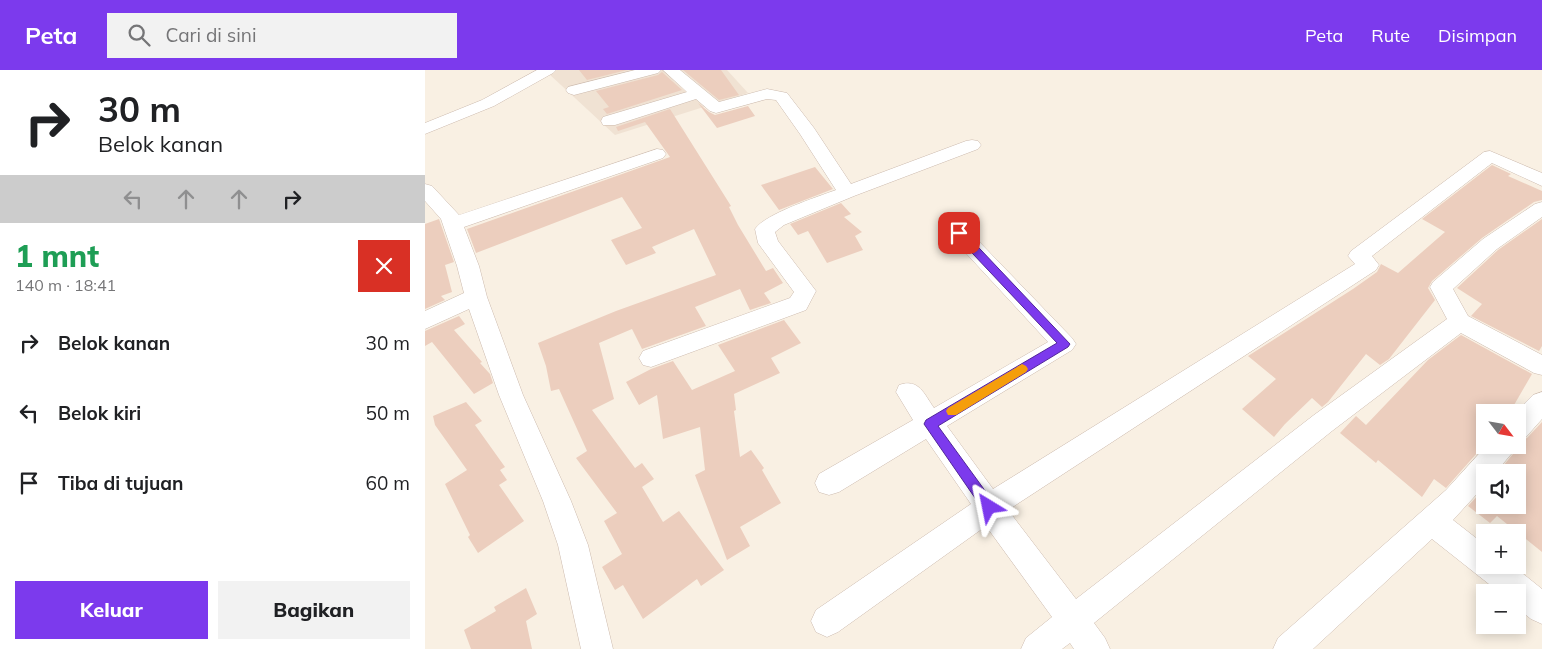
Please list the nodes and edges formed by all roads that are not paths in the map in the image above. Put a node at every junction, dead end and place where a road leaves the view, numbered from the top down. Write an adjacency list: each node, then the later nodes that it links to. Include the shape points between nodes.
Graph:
1 (548, 70): 7 (street, via 488,102)
2 (653, 70): 4 (street)
3 (671, 70): 5 (street)
4 (574, 90)
5 (697, 94): 6 (street); 12 (street, via 716,108 767,94 781,96)
6 (609, 121)
7 (425, 129)
8 (972, 146): 12 (street)
9 (657, 154): 14 (street)
10 (1542, 180): 27 (street, via 1490,156 1357,256 1369,265)
11 (425, 190): 14 (street)
12 (847, 192): 19 (street, via 765,229 768,243 805,291 797,304)
13 (1542, 208): 18 (street, via 1490,244 1441,287)
14 (453, 224): 16 (street)
15 (959, 233): 24 (street, via 1064,344)
16 (476, 297): 17 (street); 34 (street, via 511,395 573,545)
17 (425, 321)
18 (1461, 322): 20 (street); 33 (street, via 1323,423)
19 (651, 358)
20 (1542, 366)
21 (908, 392): 24 (street)
22 (1542, 402): 23 (street)
23 (1526, 419)
24 (931, 424): 26 (street); 27 (street)
25 (1495, 454): 28 (street)
26 (829, 483)
27 (989, 507): 32 (street); 33 (street)
28 (1432, 521): 29 (street); 37 (street)
29 (1476, 556)
30 (1499, 574): 31 (street)
31 (1542, 608)
32 (827, 621)
33 (1073, 621): 35 (street); 36 (street)
34 (597, 649)
35 (1037, 649)
36 (1094, 649)
37 (1289, 649)

